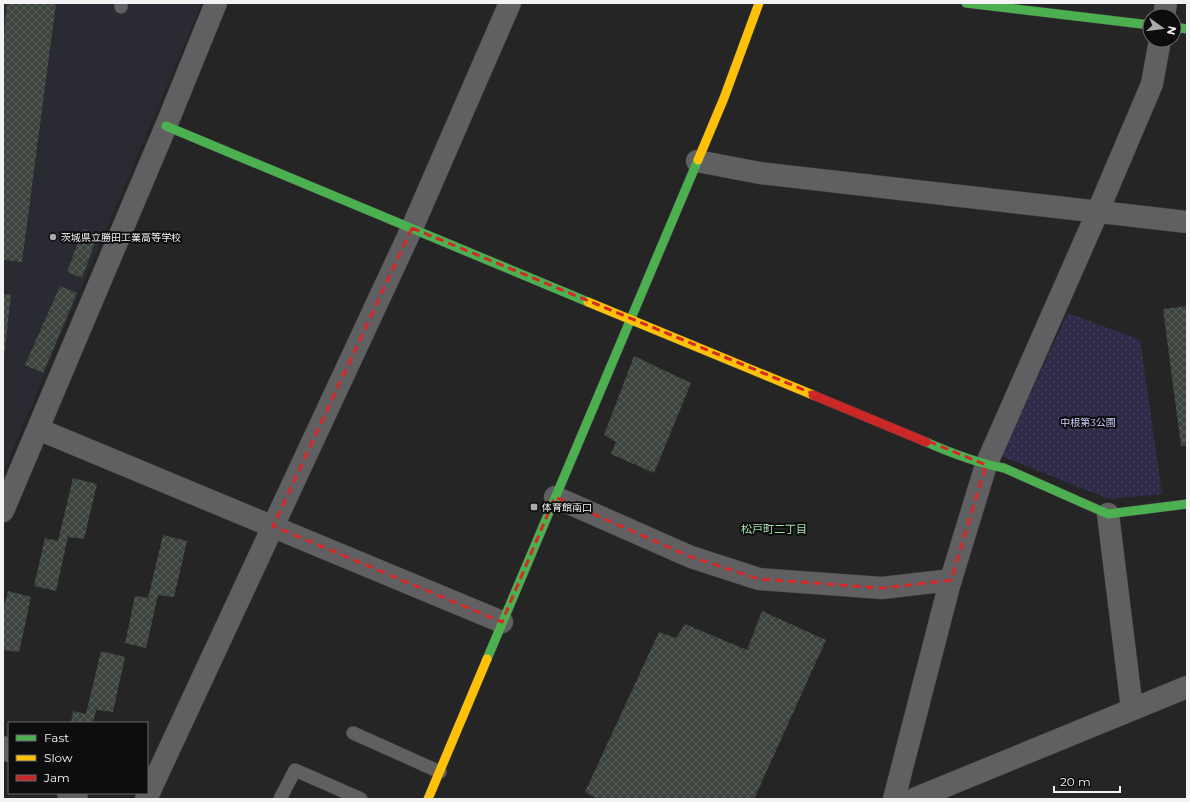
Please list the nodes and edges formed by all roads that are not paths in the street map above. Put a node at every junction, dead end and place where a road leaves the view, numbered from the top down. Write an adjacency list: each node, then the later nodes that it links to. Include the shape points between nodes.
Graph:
1 (216, 3): 7 (street)
2 (510, 3): 11 (street)
3 (759, 3): 8 (street)
4 (966, 3): 5 (street)
5 (1142, 23)
6 (1159, 48): 9 (street, via 1152,84)
7 (166, 126): 11 (street); 13 (street)
8 (698, 161): 9 (street, via 760,173); 12 (street)
9 (1098, 211): 10 (street); 14 (street)
10 (1187, 222)
11 (412, 228): 12 (street); 19 (street)
12 (630, 319): 14 (street); 15 (street)
13 (38, 429): 17 (street); 19 (street)
14 (986, 465): 18 (street, via 1004,468); 20 (street)
15 (555, 497): 20 (street, via 691,557 759,579 882,588); 21 (street)
16 (1187, 504): 18 (street)
17 (3, 511)
18 (1108, 514): 23 (street)
19 (273, 526): 21 (street); 26 (street)
20 (951, 580): 30 (street)
21 (502, 622): 25 (street)
22 (1187, 687): 23 (street)
23 (1132, 709): 31 (street)
24 (353, 733): 25 (lane)
25 (440, 772): 29 (street)
26 (146, 799)
27 (280, 799): 28 (lane, via 295,770)
28 (361, 799)
29 (428, 799)
30 (894, 799)
31 (914, 799)

